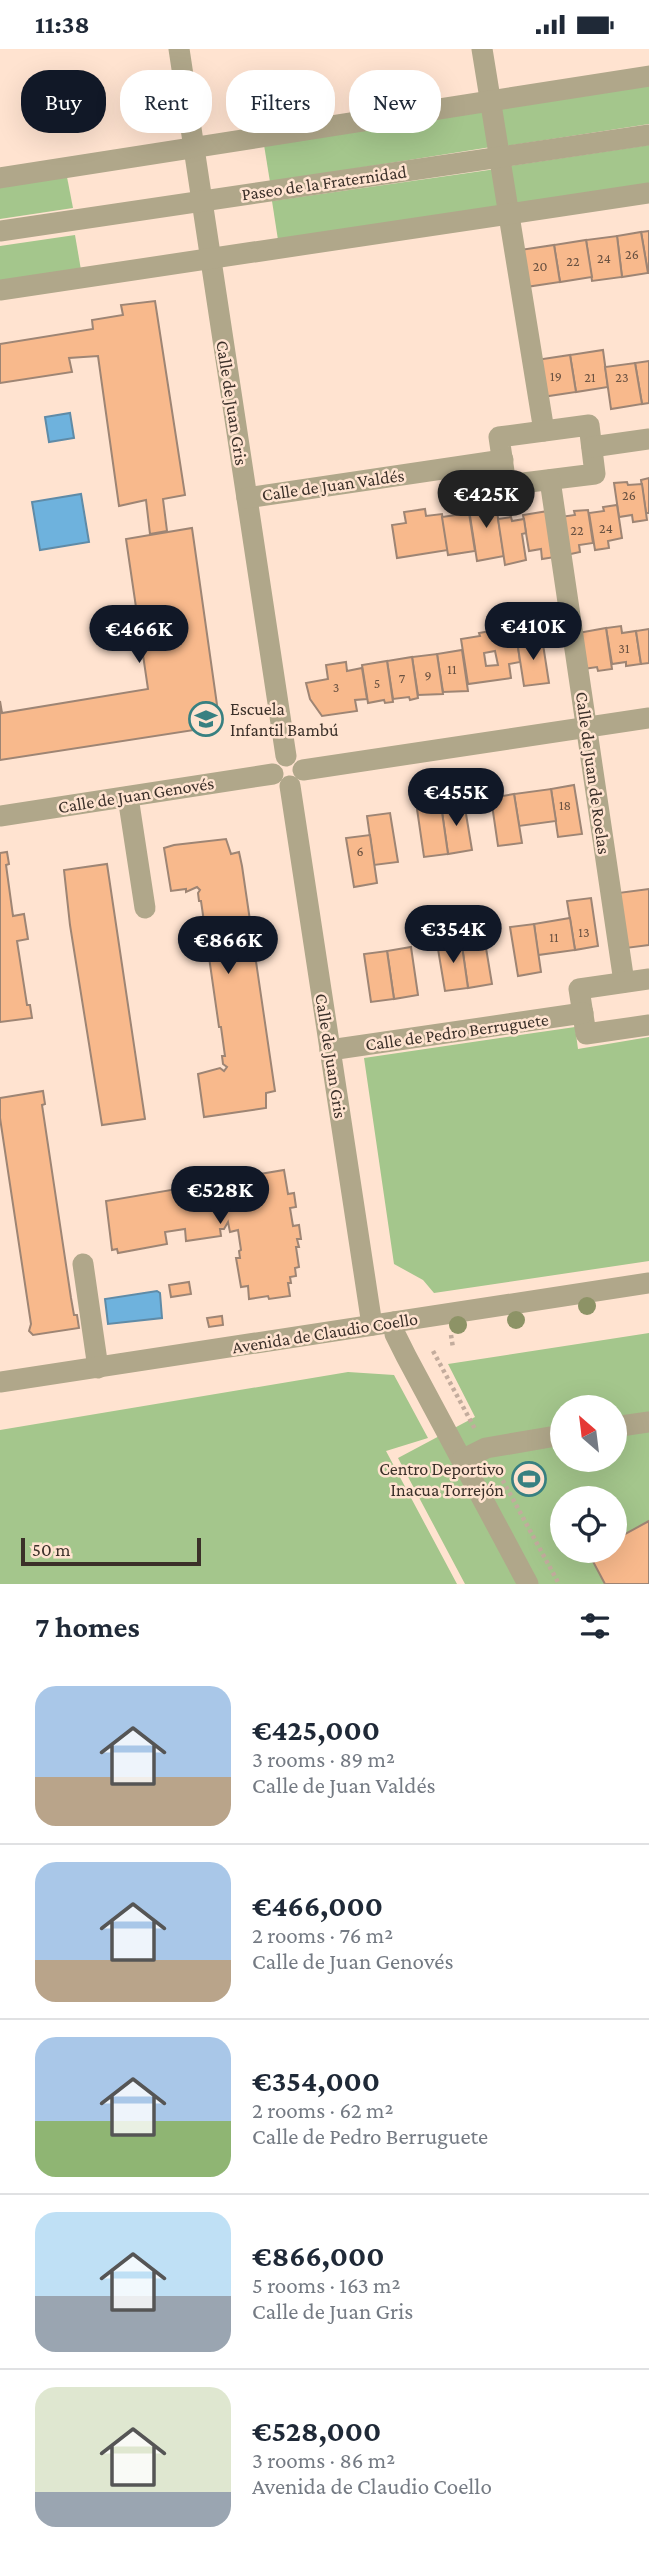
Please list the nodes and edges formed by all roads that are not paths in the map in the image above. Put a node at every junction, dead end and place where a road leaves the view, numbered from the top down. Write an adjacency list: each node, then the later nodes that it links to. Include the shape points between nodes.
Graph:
1 (179, 49): 6 (street, Calle de Juan Gris)
2 (482, 49): 4 (street)
3 (649, 76): 4 (street)
4 (490, 101): 6 (street); 7 (street)
5 (649, 135): 7 (street, Paseo de la Fraternidad)
6 (194, 148): 8 (street); 10 (street, Calle de Juan Gris)
7 (499, 157): 10 (street, Paseo de la Fraternidad); 11 (street)
8 (0, 178)
9 (649, 193): 11 (street)
10 (203, 201): 12 (street, Paseo de la Fraternidad); 13 (street, Calle de Juan Gris)
11 (510, 214): 13 (street); 15 (street)
12 (0, 231)
13 (211, 259): 14 (street); 20 (street, Calle de Juan Gris)
14 (0, 290)
15 (544, 431): 17 (street, via 589,425); 18 (street, via 499,437)
16 (649, 439): 17 (street)
17 (592, 447): 19 (street, via 595,474)
18 (503, 460): 19 (street, via 506,485); 20 (street, Calle de Juan Valdés)
19 (550, 479): 22 (street, Calle de Juan de Roelas)
20 (247, 498): 23 (street, Calle de Juan Gris, via 286,756 300,762)
21 (649, 718): 22 (street, Calle de Juan Genovés)
22 (586, 728): 23 (street, Calle de Juan Genovés); 28 (street, Calle de Juan de Roelas)
23 (289, 777): 24 (street, Calle de Juan Genovés); 31 (street, Calle de Juan Gris)
24 (128, 797): 25 (street, Calle de Juan Genovés); 26 (street)
25 (0, 816)
26 (145, 908)
27 (649, 979): 28 (street)
28 (624, 982): 29 (street, via 579,989)
29 (583, 1013): 30 (street, via 586,1034); 31 (street, Calle de Pedro Berruguete)
30 (649, 1025)
31 (330, 1050): 35 (street, Calle de Juan Gris)
32 (83, 1264): 36 (street)
33 (649, 1283): 34 (street, Avenida de Claudio Coello)
34 (394, 1322): 35 (street, Avenida de Claudio Coello); 41 (street, via 395,1334)
35 (372, 1325): 36 (street, Avenida de Claudio Coello)
36 (98, 1368): 37 (street, Avenida de Claudio Coello)
37 (0, 1383)
38 (649, 1422): 39 (street)
39 (627, 1425)
40 (550, 1437): 41 (street, via 486,1448)
41 (462, 1460): 42 (street)
42 (528, 1584)

